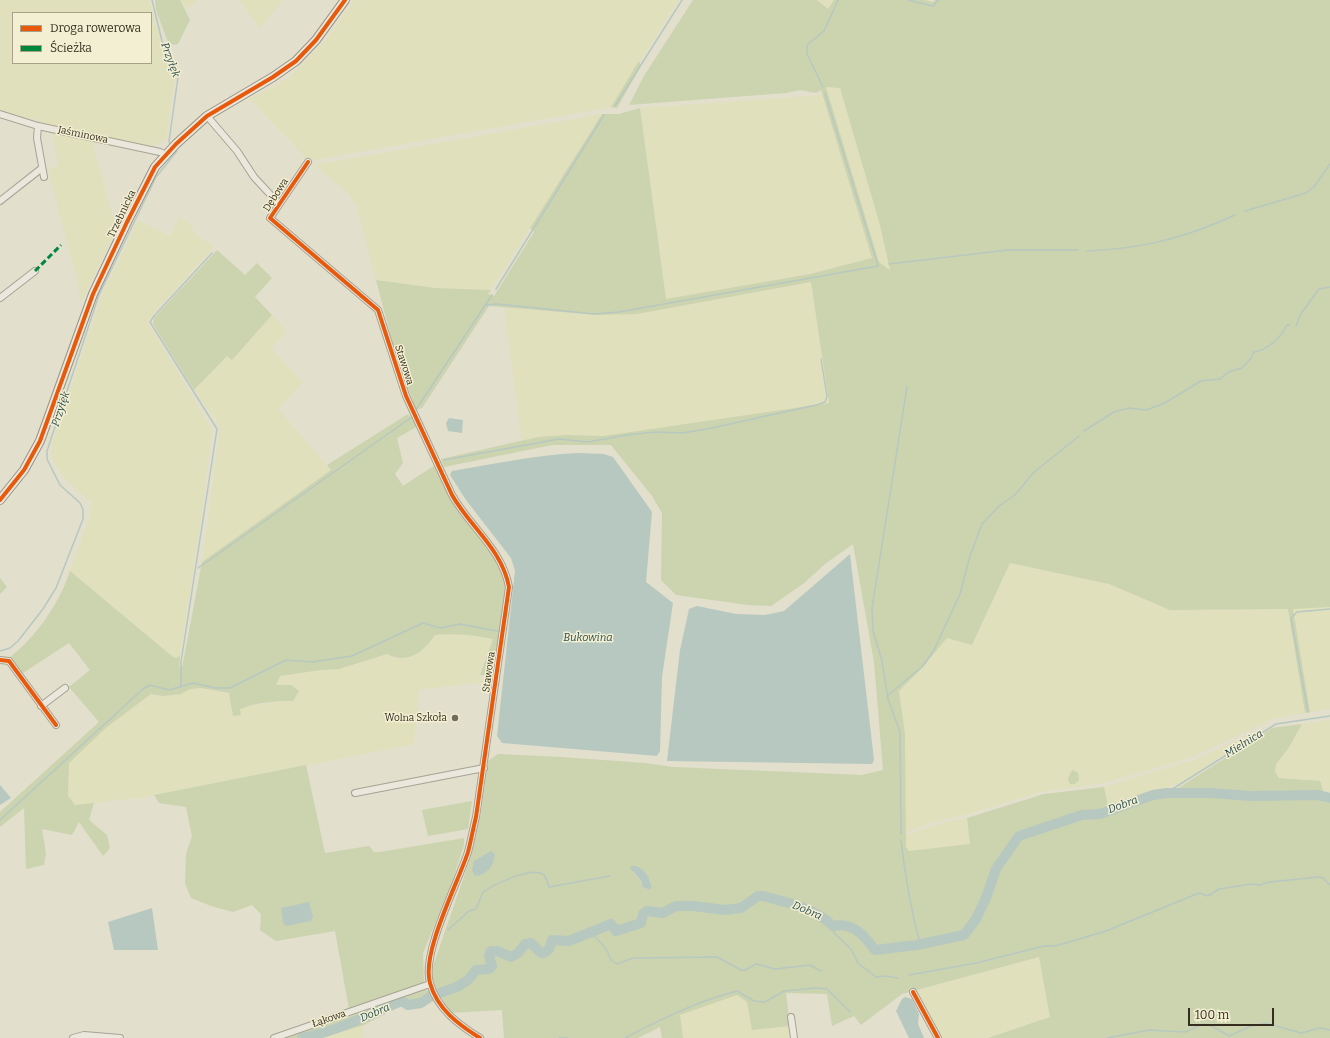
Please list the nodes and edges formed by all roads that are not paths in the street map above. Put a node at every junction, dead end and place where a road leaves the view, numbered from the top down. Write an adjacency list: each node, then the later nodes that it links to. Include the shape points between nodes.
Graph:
1 (346, 0): 3 (street, Trzebnicka, via 316,40 296,61)
2 (0, 114): 4 (street, Jaśminowa)
3 (207, 116): 5 (street, Trzebnicka); 10 (street, Dębowa, via 237,151 254,177)
4 (38, 126): 5 (street, Jaśminowa); 7 (street, via 37,138)
5 (167, 153): 14 (street, Trzebnicka, via 147,181 100,277 40,441 24,470)
6 (308, 162): 10 (street, Dębowa)
7 (42, 168): 8 (street); 9 (street)
8 (44, 177)
9 (0, 201)
10 (279, 204): 13 (street, Dębowa, via 271,215 271,221)
11 (35, 271): 12 (street)
12 (0, 298)
13 (378, 310): 19 (street, Stawowa, via 406,396 452,495 498,557 507,578 509,587)
14 (0, 500)
15 (0, 660): 17 (street, via 9,660)
16 (65, 688): 17 (street)
17 (41, 706): 18 (street)
18 (56, 725)
19 (484, 768): 20 (street); 21 (street, Stawowa, via 468,851 434,944 429,968)
20 (355, 793)
21 (430, 984): 26 (street, Łąkowa); 27 (street, Stawowa, via 446,1012)
22 (914, 992): 29 (street)
23 (791, 1017): 28 (street)
24 (73, 1038): 25 (street, via 84,1035)
25 (120, 1038)
26 (274, 1038)
27 (480, 1038)
28 (794, 1038)
29 (938, 1038)

